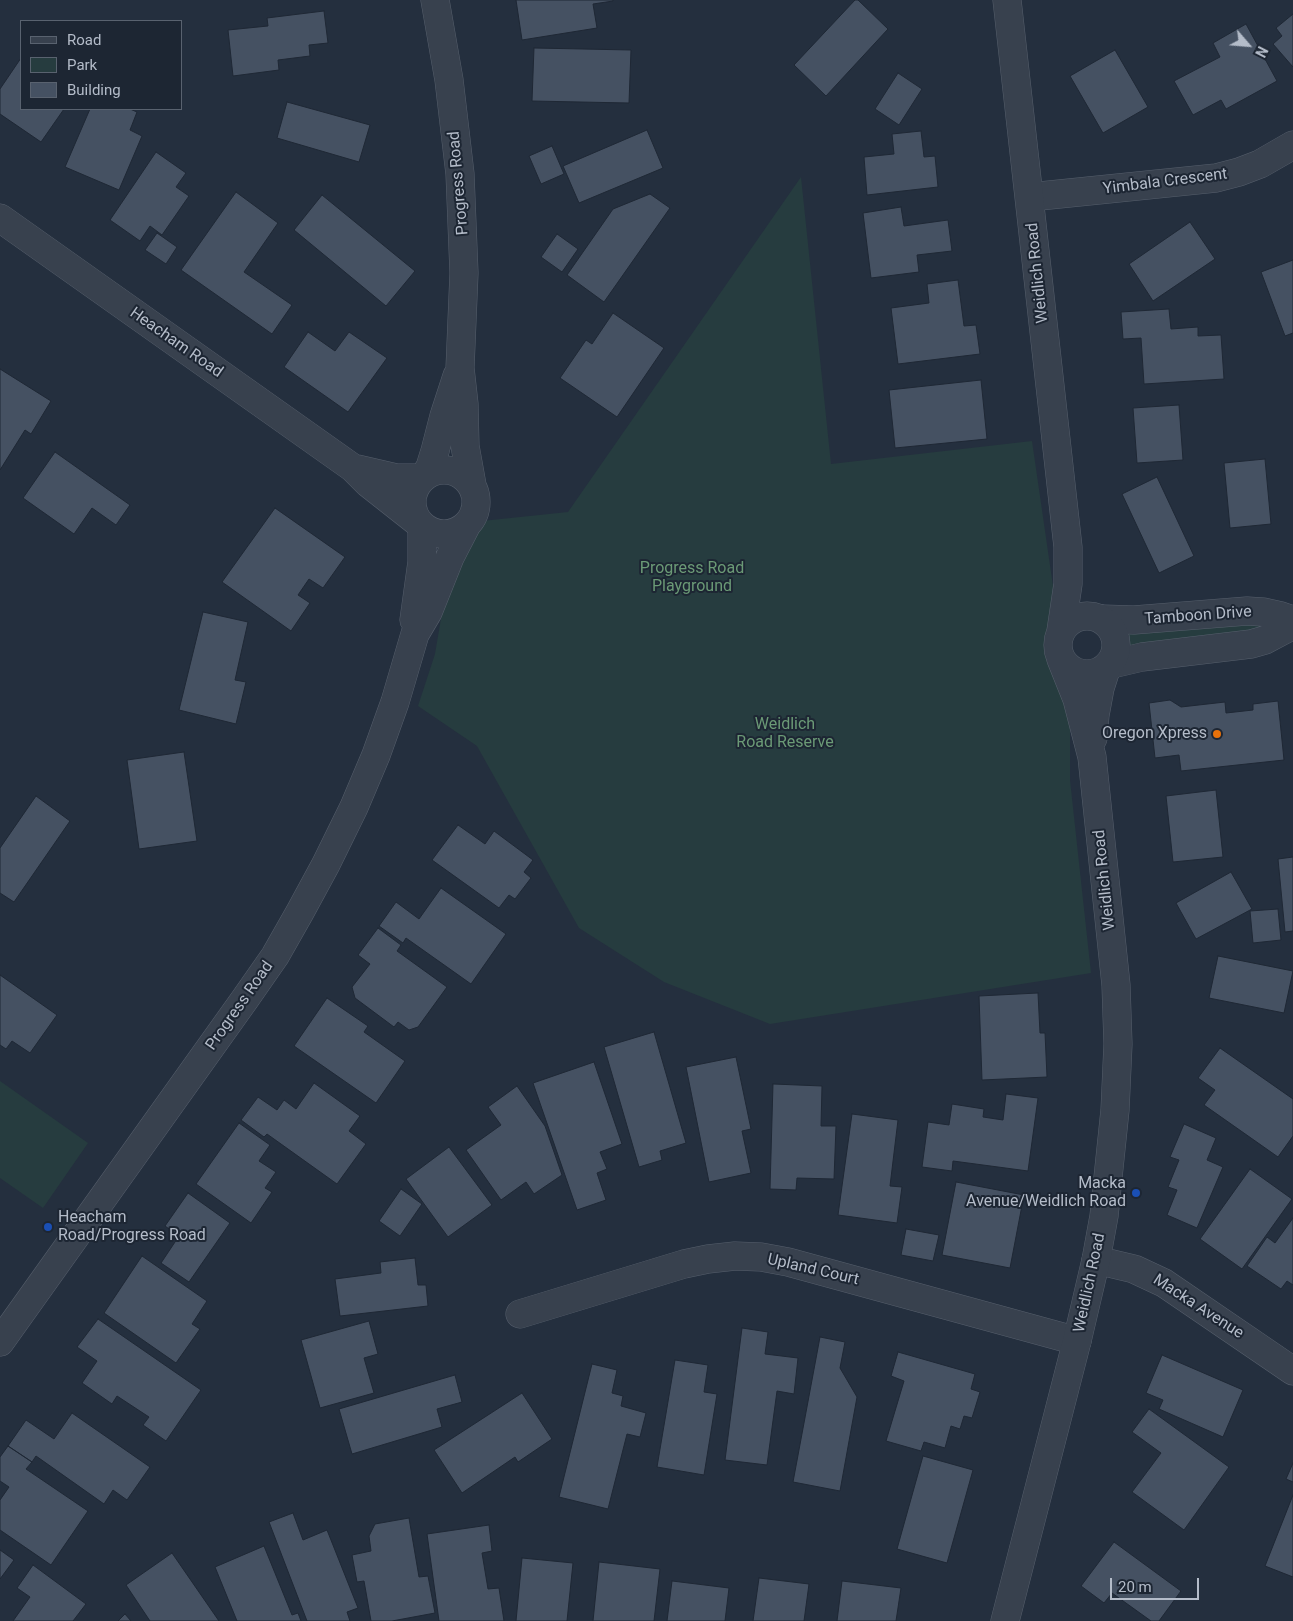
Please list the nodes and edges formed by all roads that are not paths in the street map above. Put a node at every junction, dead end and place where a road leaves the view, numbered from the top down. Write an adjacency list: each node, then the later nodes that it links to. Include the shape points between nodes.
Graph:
1 (435, 0): 6 (street, Progress Road, via 449,80 460,183 464,273)
2 (1007, 0): 4 (street, Weidlich Road)
3 (1293, 145): 4 (street, Yimbala Crescent, via 1260,164 1216,178)
4 (1030, 197): 12 (street, Weidlich Road)
5 (0, 218): 7 (street, Heacham Road)
6 (460, 368): 8 (street, Progress Road); 9 (street, Progress Road)
7 (353, 468): 8 (street, Heacham Road, via 390,478); 10 (street, Heacham Road, via 368,484)
8 (424, 478): 9 (street, via 445,470 456,472); 10 (street, via 416,486 412,506)
9 (472, 485): 11 (street, via 476,506)
10 (421, 525): 11 (street, via 439,534 458,532); 17 (street, Progress Road, via 422,562 413,622)
11 (466, 526): 17 (street, Progress Road)
12 (1068, 547): 13 (street, Weidlich Road, via 1080,583); 16 (street, Weidlich Road, via 1068,584)
13 (1101, 619): 14 (street, Tamboon Drive, via 1134,620 1247,611); 16 (street, via 1092,616 1074,618); 19 (street, via 1109,625 1117,641 1117,650)
14 (1293, 620)
15 (1293, 625): 19 (street, Tamboon Drive, via 1251,644 1142,657)
16 (1061, 631): 18 (street, via 1058,650)
17 (415, 634): 24 (street, Progress Road, via 395,702 354,807 275,956)
18 (1061, 659): 19 (street, via 1066,666 1082,674 1092,674); 20 (street, Weidlich Road, via 1077,699)
19 (1108, 666): 20 (street, Weidlich Road, via 1095,715)
20 (1092, 757): 21 (street, Weidlich Road, via 1116,985 1118,1044 1110,1160)
21 (1096, 1260): 23 (street, Weidlich Road); 25 (street, Macka Avenue, via 1129,1268 1164,1283)
22 (520, 1314): 23 (street, Upland Court, via 684,1264 744,1256 815,1268)
23 (1077, 1341): 26 (street, Weidlich Road)
24 (0, 1342)
25 (1293, 1371)
26 (1005, 1621)

